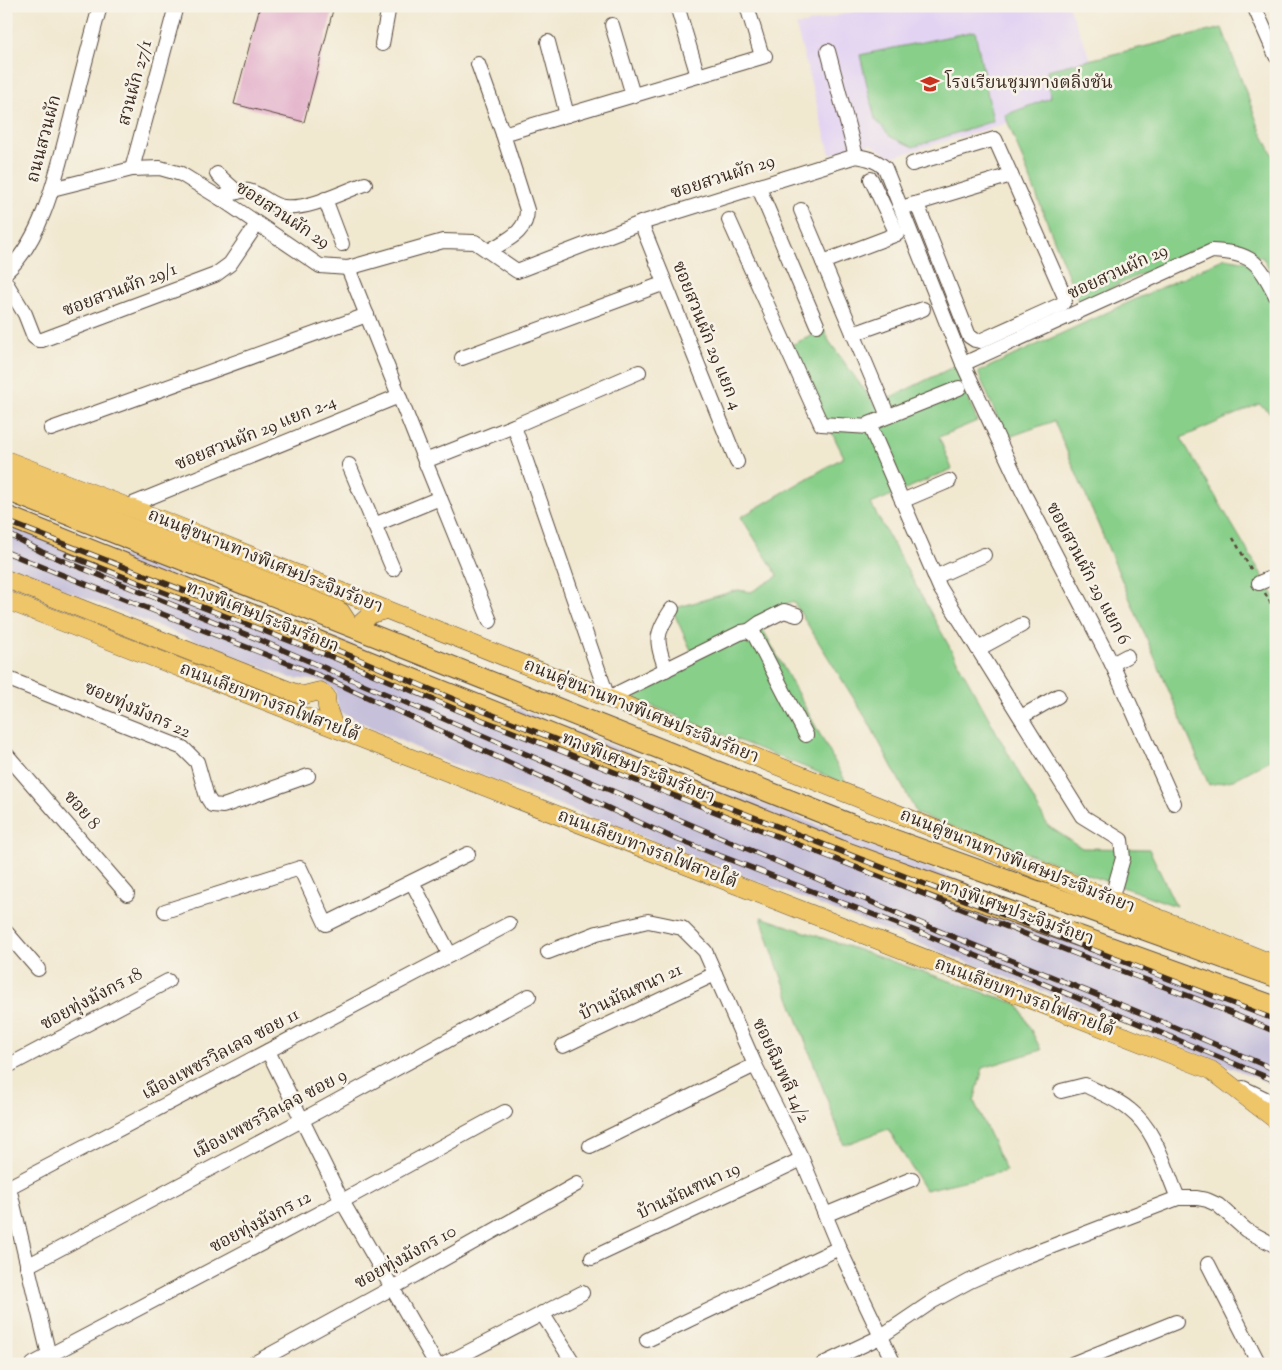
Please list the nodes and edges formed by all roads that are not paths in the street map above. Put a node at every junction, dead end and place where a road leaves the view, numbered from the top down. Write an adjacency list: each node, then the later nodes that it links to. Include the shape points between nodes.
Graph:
1 (100, 6): 25 (street, ถนนสวนผัก)
2 (176, 6): 19 (street, สวนผัก 27/1)
3 (389, 6): 9 (street)
4 (747, 6): 13 (street, via 764,56)
5 (1254, 6): 11 (street)
6 (678, 9): 13 (street)
7 (612, 25): 14 (street)
8 (548, 42): 15 (street)
9 (382, 44)
10 (828, 50): 17 (street)
11 (1276, 56)
12 (478, 64): 16 (street)
13 (698, 76): 14 (street)
14 (633, 95): 15 (street)
15 (568, 114): 16 (street)
16 (503, 134): 36 (street, via 527,220 521,231)
17 (856, 156): 24 (street, ซอยสวนผัก 29); 30 (street, via 878,162 885,168)
18 (912, 164): 21 (street, via 995,139)
19 (132, 169): 25 (street, ซอยสวนผัก 29); 27 (street, ซอยสวนผัก 29, via 160,168 181,174)
20 (217, 174): 26 (street)
21 (1011, 175): 29 (street); 29 (street, via 1065,300 980,340 969,336)
22 (871, 179): 37 (street, via 897,234)
23 (365, 184): 28 (street)
24 (758, 186): 33 (street, ซอยสวนผัก 29); 45 (street)
25 (52, 189): 39 (street, ถนนสวนผัก, via 31,240)
26 (237, 192): 27 (street); 28 (street, via 249,191 284,208 302,207)
27 (220, 198): 34 (street, ซอยสวนผัก 29)
28 (325, 198): 35 (street)
29 (917, 204): 30 (street)
30 (900, 209): 48 (street)
31 (801, 210): 37 (street)
32 (730, 220): 54 (street, via 821,424)
33 (641, 223): 36 (street, ซอยสวนผัก 29, via 517,271); 41 (street, ซอยสวนผัก 29 แยก 4)
34 (256, 224): 38 (street, ซอยสวนผัก 29, via 320,266); 40 (street, ซอยสวนผัก 29/1, via 230,264 215,275 42,340 34,337 25,314)
35 (342, 244)
36 (489, 251): 38 (street, ซอยสวนผัก 29, via 475,242 444,241)
37 (823, 262): 46 (street)
38 (348, 268): 44 (street)
39 (6, 272)
40 (6, 283)
41 (665, 283): 47 (street); 58 (street, ซอยสวนผัก 29 แยก 4)
42 (1276, 296): 48 (street, ซอยสวนผัก 29, via 1263,271 1247,257 1212,250)
43 (924, 309): 46 (street)
44 (367, 315): 51 (street); 55 (street)
45 (817, 326)
46 (853, 334): 52 (street)
47 (462, 358)
48 (963, 364): 83 (street, ซอยสวนผัก 29 แยก 6, via 1026,498)
49 (639, 372): 53 (street)
50 (959, 388): 52 (street)
51 (399, 396): 57 (street); 65 (street, ซอยสวนผัก 29 แยก 2-4)
52 (888, 416): 54 (street, via 869,424)
53 (514, 426): 57 (street); 87 (street)
54 (870, 427): 64 (street)
55 (51, 429)
56 (6, 460): 65 (main road, ถนนคู่ขนานทางพิเศษประจิมรัถยา)
57 (425, 461): 63 (street)
58 (737, 462)
59 (349, 465): 67 (street)
60 (6, 477): 75 (main road, via 336,609 350,626 358,626 371,614)
61 (949, 481): 64 (street)
62 (6, 490): 106 (highway, ทางพิเศษประจิมรัถยา, via 850,824)
63 (440, 498): 67 (street); 78 (street)
64 (902, 501): 71 (street)
65 (128, 506): 75 (main road, ถนนคู่ขนานทางพิเศษประจิมรัถยา)
66 (6, 516): 109 (highway, ทางพิเศษประจิมรัถยา, via 840,850)
67 (374, 525): 69 (street)
68 (984, 556): 71 (street)
69 (393, 569)
70 (1276, 576): 73 (street)
71 (935, 577): 81 (street)
72 (6, 579): 89 (main road, via 298,694 320,691 326,696)
73 (1260, 583)
74 (6, 600): 89 (main road, ถนนเลียบทางรถไฟสายใต้)
75 (385, 610): 87 (main road, ถนนคู่ขนานทางพิเศษประจิมรัถยา)
76 (672, 610): 84 (street, via 658,634 658,649)
77 (797, 615): 80 (street, via 784,610)
78 (490, 621)
79 (1022, 626): 81 (street)
80 (749, 631): 84 (street); 90 (street, via 755,636)
81 (978, 649): 88 (street)
82 (1127, 656): 83 (street)
83 (1112, 664): 93 (street, ซอยสวนผัก 29 แยก 6)
84 (666, 670): 87 (street)
85 (6, 678): 92 (street, ซอยทุ่งมังกร 22, via 183,748 197,762 206,797 212,805 223,806)
86 (1058, 696): 88 (street)
87 (608, 698): 97 (main road, ถนนคู่ขนานทางพิเศษประจิมรัถยา)
88 (1021, 717): 97 (street, via 1082,816 1122,840 1123,858)
89 (334, 727): 114 (main road, ถนนเลียบทางรถไฟสายใต้)
90 (806, 735)
91 (6, 754): 96 (street, ซอย 8)
92 (308, 776)
93 (1174, 804)
94 (468, 854): 95 (street)
95 (412, 882): 98 (street, via 326,924 300,868); 102 (street)
96 (127, 894)
97 (1112, 900): 103 (main road, ถนนคู่ขนานทางพิเศษประจิมรัถยา)
98 (165, 911)
99 (509, 924): 102 (street, เมืองเพชรวิลเลจ ซอย 11)
100 (6, 932): 104 (street)
101 (548, 952): 105 (street, ซอยฉิมพลี 14/2, via 597,933 648,921 682,928 705,950)
102 (450, 955): 111 (street, เมืองเพชรวิลเลจ ซอย 11)
103 (1276, 965)
104 (38, 969)
105 (716, 974): 110 (street, บ้านมัณฑนา 21); 112 (street, ซอยฉิมพลี 14/2)
106 (1276, 978)
107 (168, 981): 113 (street, ซอยทุ่งมังกร 18)
108 (529, 996): 118 (street, เมืองเพชรวิลเลจ ซอย 9)
109 (1276, 1007)
110 (563, 1046)
111 (268, 1051): 118 (street); 131 (street, เมืองเพชรวิลเลจ ซอย 11, via 10,1188)
112 (755, 1065): 120 (street); 121 (street, ซอยฉิมพลี 14/2)
113 (6, 1067)
114 (1211, 1070): 116 (street); 119 (main road, ถนนเลียบทางรถไฟสายใต้)
115 (1062, 1091): 124 (street, via 1085,1085 1128,1108 1139,1118 1151,1134)
116 (1276, 1104)
117 (505, 1112): 125 (street, ซอยทุ่งมังกร 12)
118 (302, 1120): 125 (street); 131 (street, เมืองเพชรวิลเลจ ซอย 9)
119 (1276, 1120)
120 (590, 1146)
121 (802, 1159): 126 (street, ซอยฉิมพลี 14/2); 129 (street, บ้านมัณฑนา 19)
122 (912, 1179): 126 (street)
123 (577, 1184): 132 (street, ซอยทุ่งมังกร 10)
124 (1178, 1198): 127 (street, via 1197,1198 1218,1205 1246,1230); 136 (street, via 970,1281)
125 (342, 1201): 132 (street); 138 (street, ซอยทุ่งมังกร 12, via 77,1341)
126 (825, 1215): 128 (street, ซอยฉิมพลี 14/2)
127 (1276, 1246)
128 (838, 1248): 136 (street, ซอยฉิมพลี 14/2); 137 (street)
129 (592, 1258)
130 (1208, 1264): 148 (street)
131 (27, 1266): 138 (street)
132 (392, 1288): 141 (street, ซอยทุ่งมังกร 10); 142 (street)
133 (582, 1293): 134 (street)
134 (542, 1314): 139 (street); 144 (street)
135 (1176, 1322): 147 (street)
136 (880, 1337): 145 (street); 146 (street, ซอยฉิมพลี 14/2)
137 (647, 1340)
138 (50, 1359): 140 (street, ซอยทุ่งมังกร 12)
139 (464, 1360): 143 (street)
140 (33, 1364)
141 (253, 1364)
142 (436, 1364)
143 (445, 1364)
144 (574, 1364)
145 (823, 1364)
146 (894, 1364)
147 (1072, 1364)
148 (1259, 1364)

